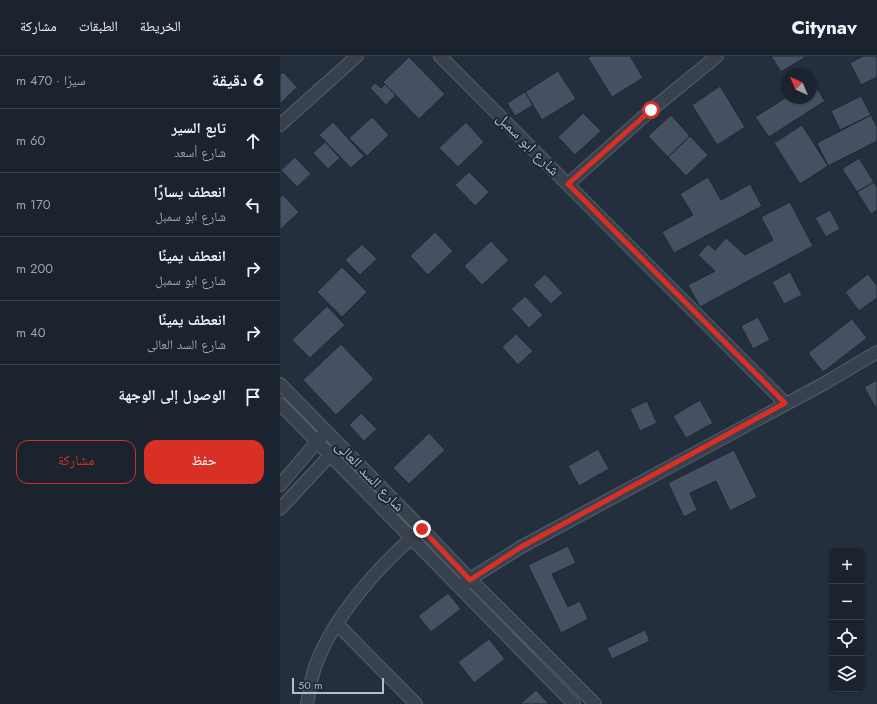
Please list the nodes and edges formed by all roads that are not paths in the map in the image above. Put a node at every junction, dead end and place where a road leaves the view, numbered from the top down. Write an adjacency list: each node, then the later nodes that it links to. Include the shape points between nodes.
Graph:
1 (357, 56): 4 (street)
2 (440, 56): 5 (street, شارع ابو سمبل)
3 (717, 56): 5 (street, via 651,110)
4 (280, 125)
5 (568, 184): 8 (street, شارع ابو سمبل)
6 (877, 352): 8 (street)
7 (280, 384): 10 (street, شارع السد العالى)
8 (785, 403): 18 (street, via 521,547)
9 (280, 404): 11 (street)
10 (327, 431): 11 (street); 12 (street, شارع السد العالى)
11 (316, 442): 13 (street); 14 (street)
12 (340, 445): 13 (street); 16 (street, شارع السد العالى)
13 (330, 456): 15 (street); 17 (street)
14 (280, 485)
15 (280, 509)
16 (422, 529): 17 (street); 18 (street, شارع السد العالى)
17 (411, 538): 19 (street); 20 (street, via 364,587)
18 (470, 580): 19 (street); 24 (street, شارع السد العالى)
19 (461, 588): 23 (street)
20 (337, 624): 21 (street, via 316,663); 22 (street)
21 (307, 704)
22 (416, 704)
23 (574, 704)
24 (596, 704)

